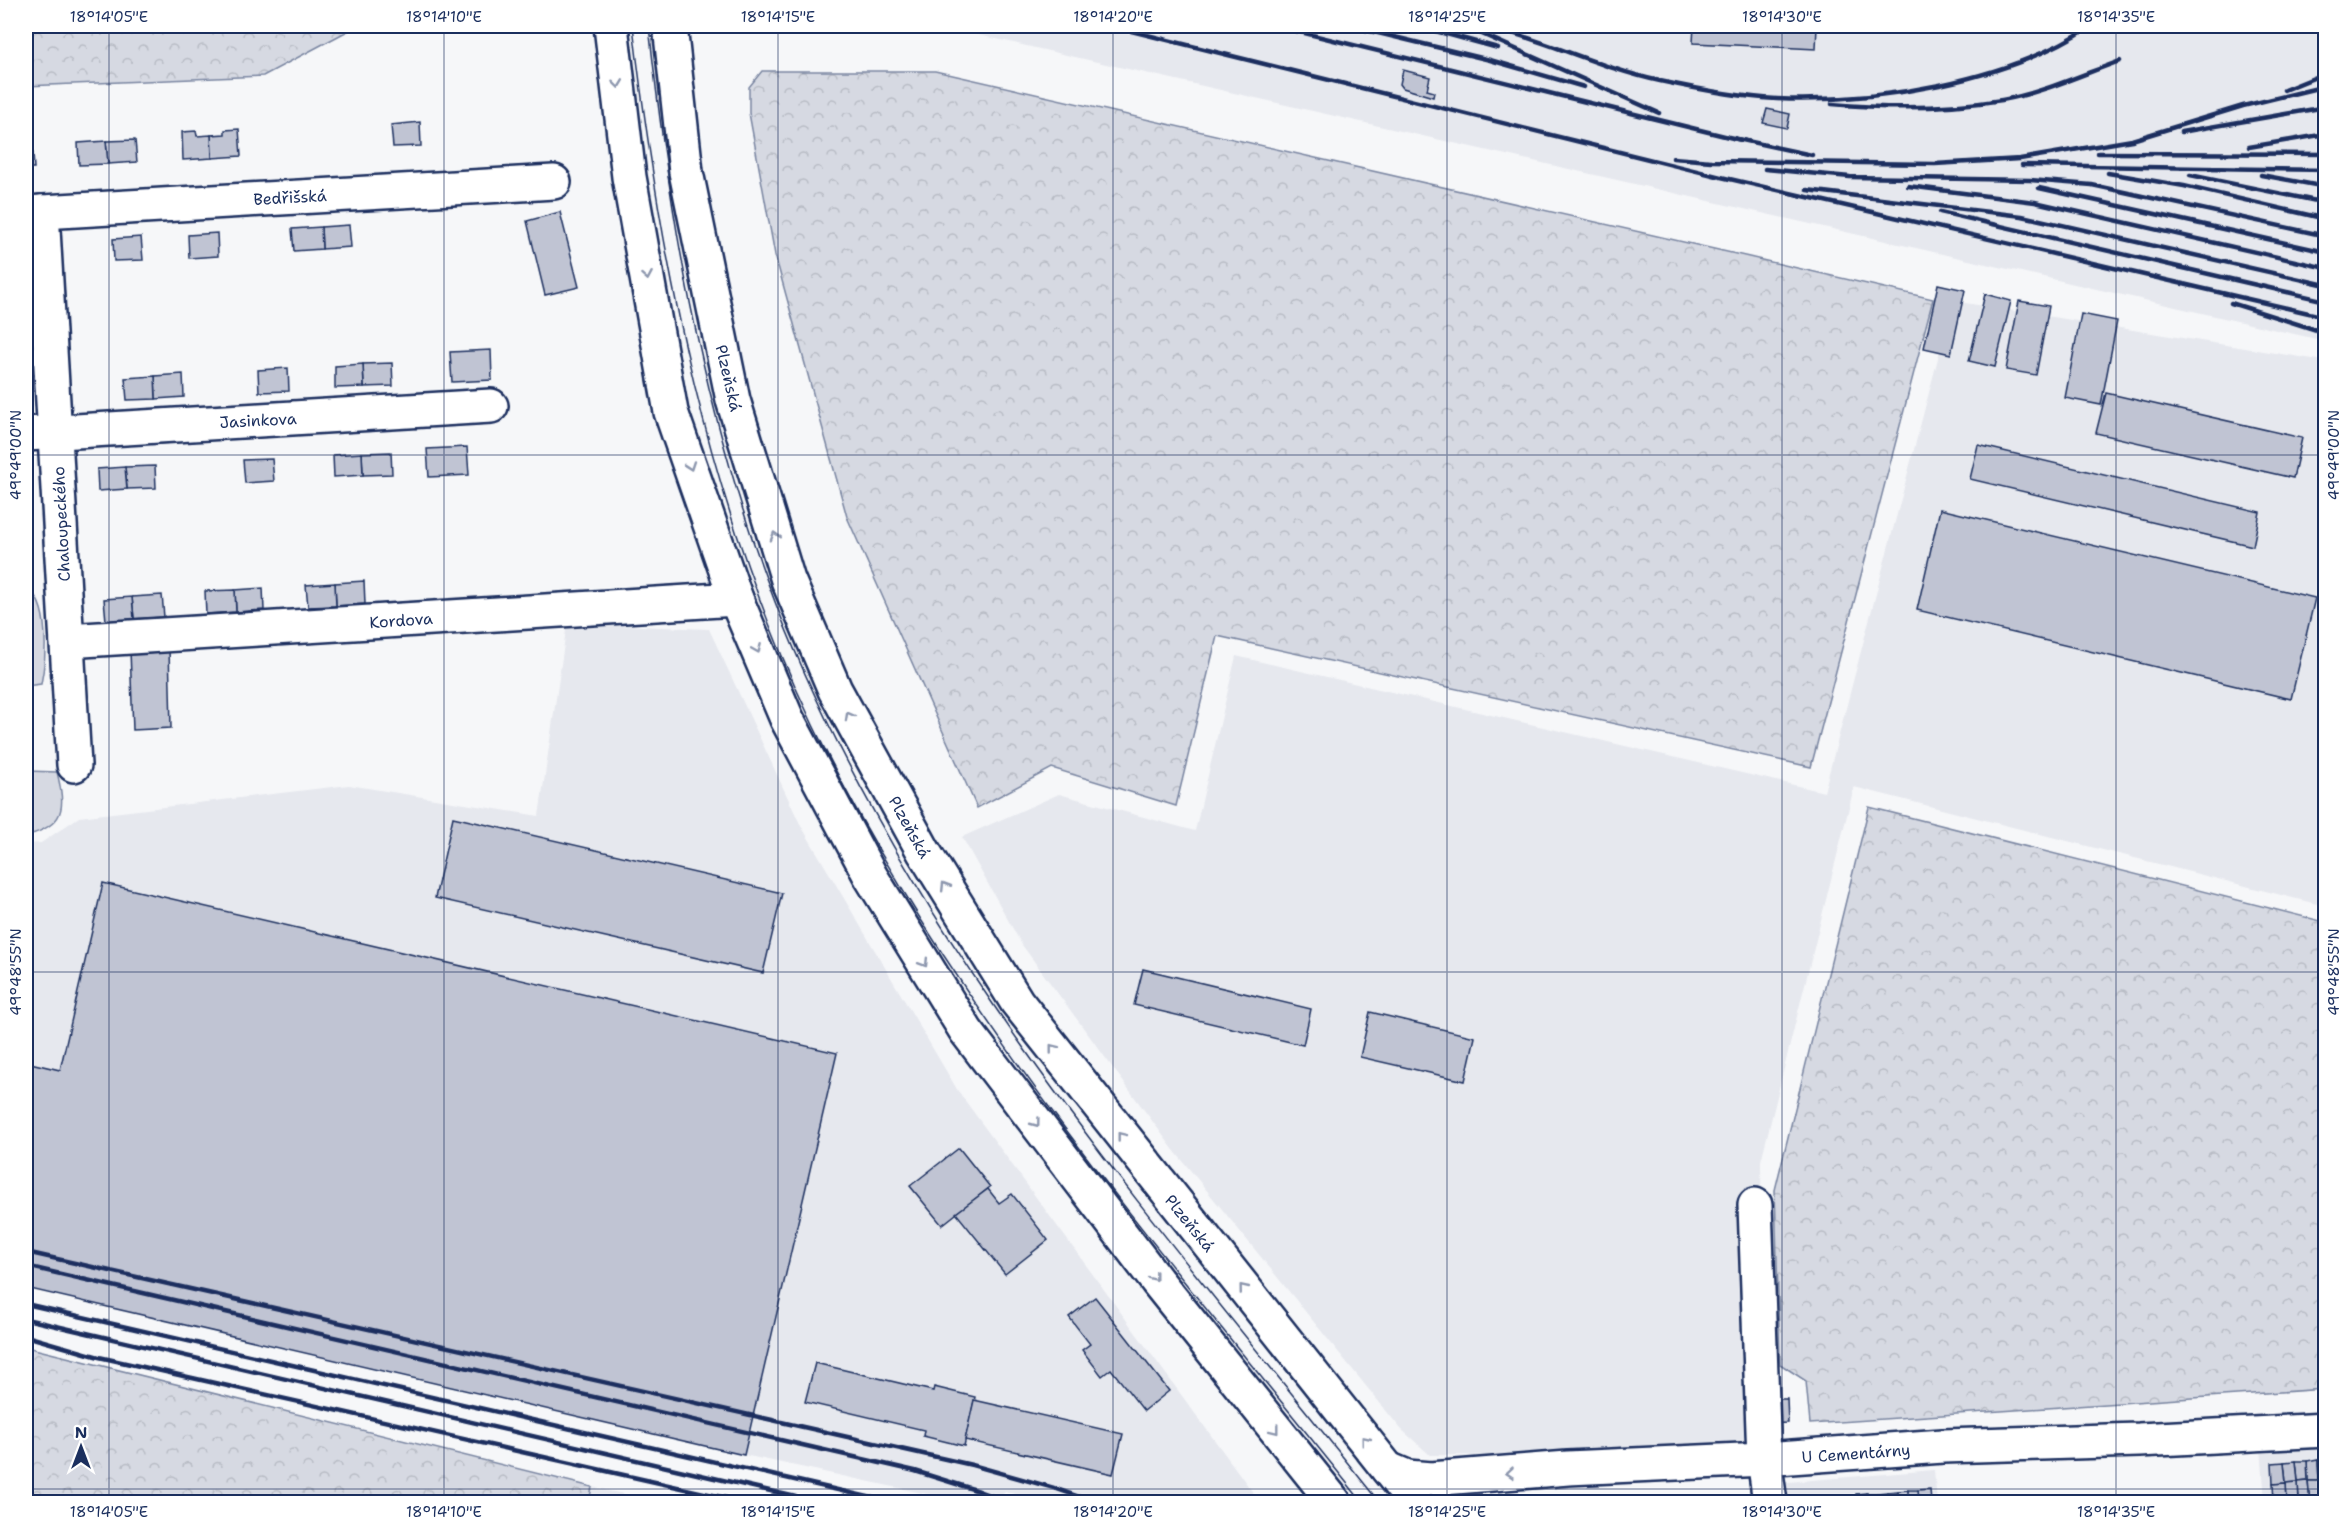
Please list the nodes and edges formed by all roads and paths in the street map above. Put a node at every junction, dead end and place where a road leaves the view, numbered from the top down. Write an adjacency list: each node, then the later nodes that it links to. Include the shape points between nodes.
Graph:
1 (611, 26): 7 (street, one-way to 7, via 629,177 671,412)
2 (670, 26): 13 (street, Plzeňská, one-way to 2, via 1017,1002 924,852 836,690 789,580 733,400 686,172)
3 (554, 182): 4 (street, Bedřišská)
4 (34, 212): 6 (street, Chaloupeckého)
5 (491, 406): 6 (street, Jasinkova)
6 (41, 433): 8 (street, Chaloupeckého)
7 (736, 599): 8 (street, Kordova); 14 (street, one-way to 14, via 787,720 871,877 966,1031 1157,1281)
8 (67, 641): 9 (street, Chaloupeckého)
9 (74, 765)
10 (1755, 1205): 12 (street)
11 (2325, 1430): 12 (street, U Cementárny, via 1943,1446)
12 (1764, 1459): 13 (street, U Cementárny, one-way to 13, via 1431,1479 1407,1477); 16 (street)
13 (1388, 1469): 15 (street, Plzeňská)
14 (1334, 1503)
15 (1414, 1503)
16 (1770, 1503)

